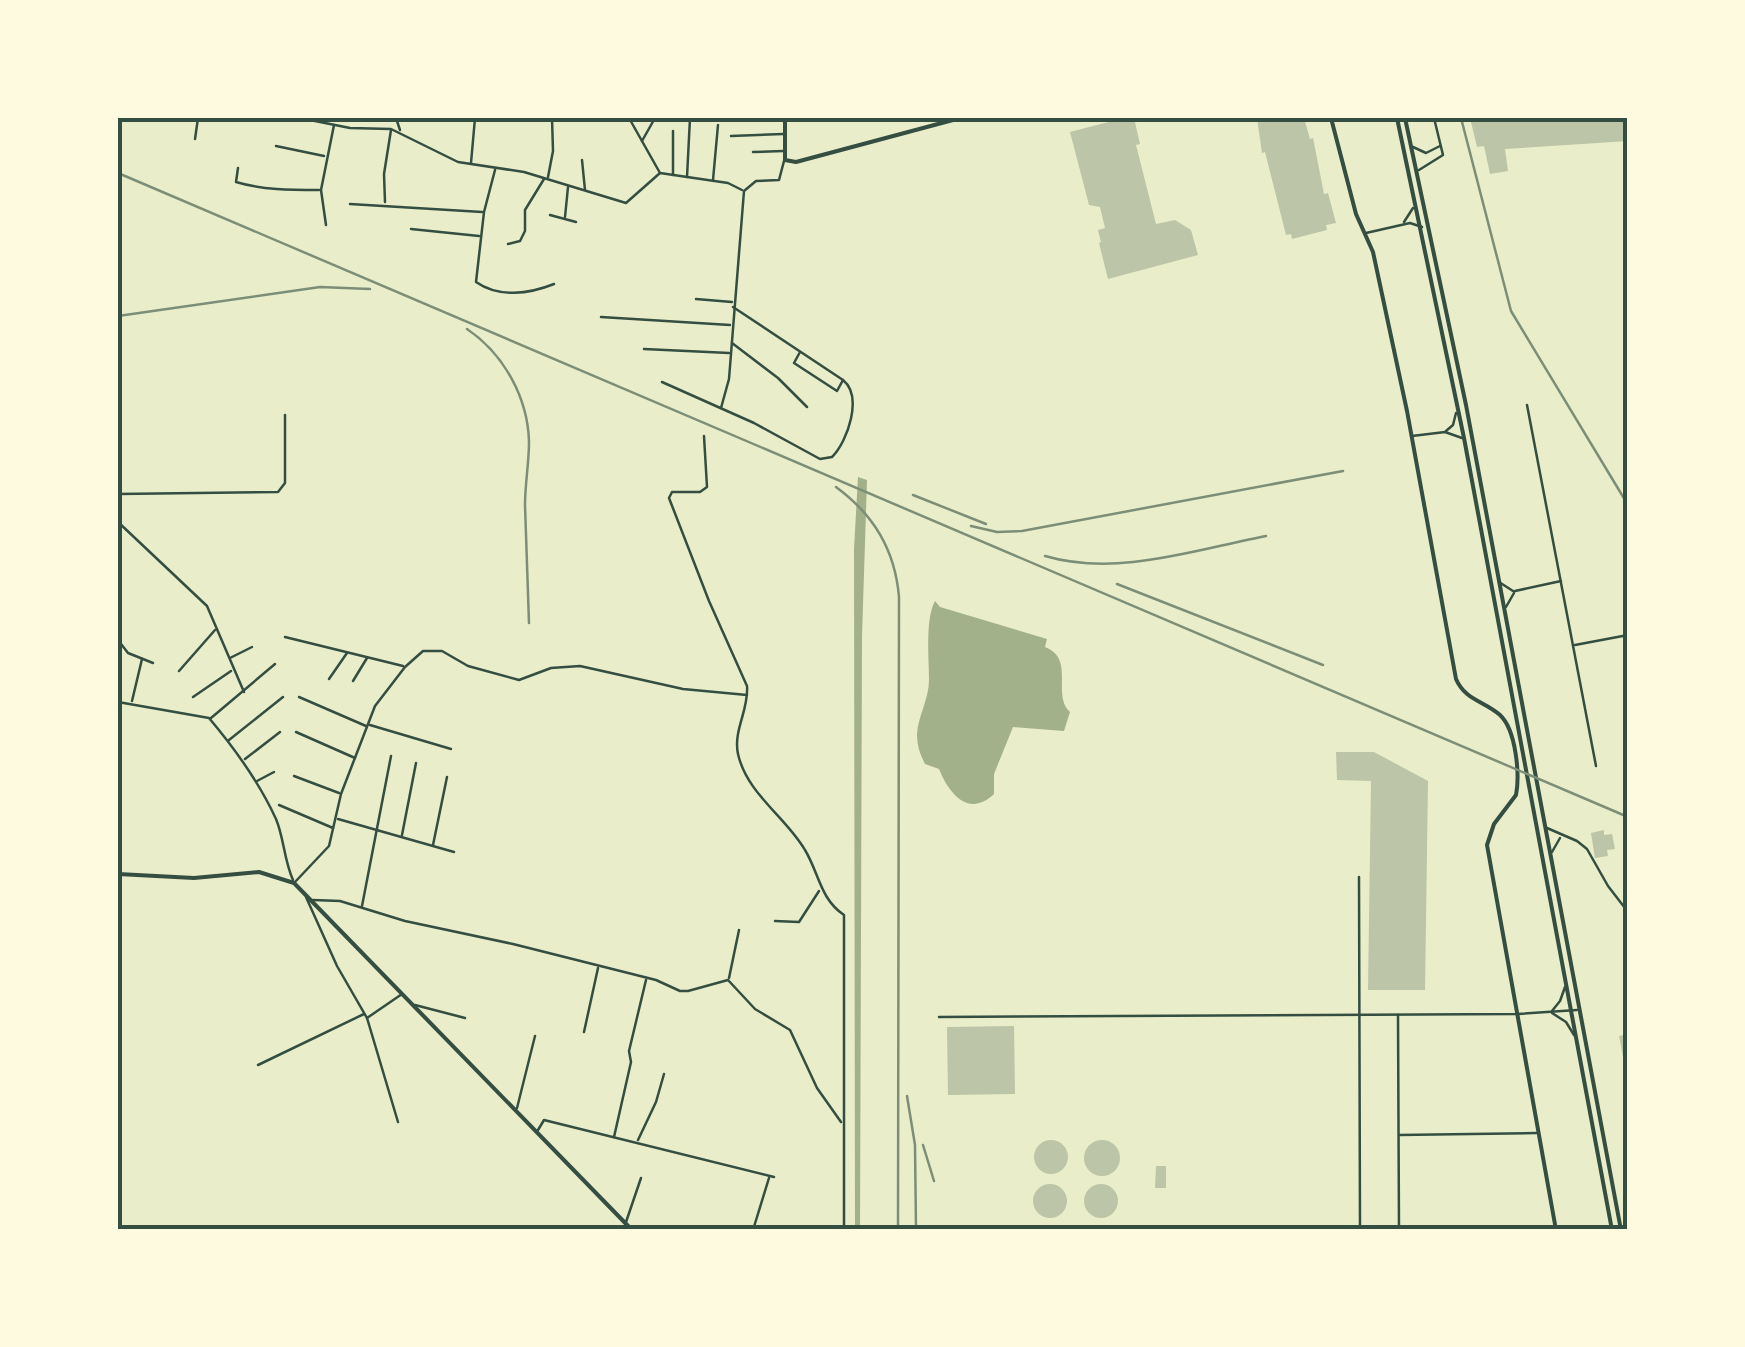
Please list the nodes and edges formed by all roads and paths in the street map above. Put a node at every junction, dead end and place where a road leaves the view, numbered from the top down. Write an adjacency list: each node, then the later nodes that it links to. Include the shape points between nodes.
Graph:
1 (198, 118): 22 (street)
2 (300, 118): 15 (street)
3 (396, 118): 19 (street)
4 (475, 118): 32 (street)
5 (552, 118): 38 (street)
6 (629, 118): 23 (street)
7 (655, 118): 23 (street)
8 (690, 118): 39 (street)
9 (785, 118): 20 (main road)
10 (998, 118): 31 (main road, via 922,125 803,161)
11 (1331, 118): 56 (main road)
12 (1397, 118): 45 (main road)
13 (1405, 118): 26 (main road)
14 (1434, 118): 24 (street)
15 (334, 124): 17 (street); 29 (street)
16 (718, 125): 40 (street)
17 (391, 129): 19 (street); 47 (street)
18 (673, 131): 37 (street)
19 (401, 134): 32 (street)
20 (784, 134): 21 (street); 27 (main road)
21 (731, 136)
22 (195, 138)
23 (641, 142): 36 (street)
24 (1441, 145): 26 (street, via 1426,153); 35 (street, via 1440,158)
25 (276, 146): 29 (street)
26 (1412, 147): 35 (main road)
27 (784, 151): 28 (street); 31 (main road)
28 (753, 152)
29 (325, 156): 42 (street)
30 (582, 160): 43 (street)
31 (784, 160): 44 (street, via 779,180 756,181)
32 (471, 165): 34 (street)
33 (238, 168): 42 (street, via 236,182 250,186)
34 (496, 168): 38 (street); 48 (street)
35 (1418, 171): 82 (main road)
36 (660, 173): 37 (street); 43 (street, via 626,203)
37 (673, 176): 39 (street)
38 (546, 178): 41 (street); 58 (street, via 524,210 524,236)
39 (687, 178): 40 (street)
40 (713, 182): 44 (street)
41 (568, 186): 43 (street); 50 (street)
42 (321, 190): 53 (street)
43 (585, 191)
44 (744, 191): 61 (street)
45 (1416, 200): 52 (street); 54 (main road)
46 (350, 204): 47 (street)
47 (385, 204): 48 (street)
48 (484, 212): 57 (street)
49 (550, 214): 50 (street)
50 (565, 217): 51 (street)
51 (576, 222)
52 (1403, 223): 54 (street); 56 (street)
53 (326, 225)
54 (1422, 227): 73 (main road)
55 (410, 229): 57 (street)
56 (1366, 233): 77 (main road)
57 (480, 236): 59 (street, via 478,284 502,293)
58 (508, 244)
59 (554, 284)
60 (696, 298): 61 (street)
61 (733, 304): 63 (street); 66 (street)
62 (601, 316): 63 (street)
63 (732, 325): 64 (street)
64 (731, 343): 67 (street); 71 (street)
65 (644, 348): 67 (street)
66 (800, 352): 68 (street); 68 (street, via 794,363 837,391)
67 (730, 354): 72 (street)
68 (843, 380): 72 (street, via 852,391 846,438 832,457 813,456)
69 (662, 382): 72 (street)
70 (1527, 405): 81 (street)
71 (807, 407)
72 (720, 408)
73 (1458, 409): 75 (street); 78 (main road)
74 (285, 415): 79 (street, via 285,481 278,492)
75 (1445, 432): 77 (street); 78 (street)
76 (704, 436): 103 (street, via 708,487 672,492 670,498)
77 (1411, 436): 156 (main road, via 1456,678 1464,693 1502,718 1514,758 1516,795 1487,845)
78 (1464, 438): 148 (main road)
79 (118, 494)
80 (118, 522): 85 (street, via 207,606)
81 (1561, 581): 83 (street); 89 (street)
82 (1499, 582): 83 (street); 84 (main road)
83 (1515, 591): 84 (street)
84 (1505, 610): 128 (main road)
85 (216, 629): 93 (street); 99 (street)
86 (1628, 635): 89 (street)
87 (284, 637): 91 (street)
88 (118, 640): 94 (street)
89 (1574, 646): 119 (street)
90 (252, 648): 93 (street)
91 (348, 652): 92 (street); 100 (street)
92 (368, 657): 97 (street); 101 (street)
93 (228, 658): 98 (street)
94 (142, 659): 95 (street); 108 (street)
95 (154, 663)
96 (275, 664): 102 (street)
97 (404, 667): 103 (street, via 423,651 437,650 516,680 580,666); 110 (street)
98 (232, 670): 102 (street); 104 (street)
99 (179, 671)
100 (329, 679)
101 (353, 681)
102 (244, 692): 109 (street)
103 (748, 695): 138 (street, via 737,740 742,766 804,848)
104 (193, 696)
105 (283, 696): 113 (street)
106 (299, 697): 110 (street)
107 (118, 702): 108 (street)
108 (132, 704): 109 (street)
109 (210, 718): 113 (street)
110 (368, 726): 114 (street); 116 (street)
111 (280, 732): 117 (street)
112 (296, 732): 116 (street)
113 (228, 740): 117 (street)
114 (450, 749)
115 (391, 756): 129 (street)
116 (356, 758): 124 (street)
117 (244, 760): 123 (street)
118 (416, 763): 130 (street)
119 (1596, 766)
120 (274, 772): 123 (street)
121 (294, 776): 124 (street)
122 (447, 776): 132 (street)
123 (256, 782): 137 (street, via 277,822)
124 (341, 794): 126 (street)
125 (278, 805): 127 (street)
126 (336, 818): 127 (street); 129 (street)
127 (334, 828): 137 (street, via 327,850)
128 (1546, 828): 131 (street); 134 (main road)
129 (377, 829): 130 (street); 141 (street)
130 (402, 837): 132 (street)
131 (1562, 837): 134 (street); 142 (street, via 1587,849)
132 (433, 847): 133 (street)
133 (454, 852)
134 (1551, 855): 152 (main road)
135 (118, 874): 137 (main road, via 194,878 259,872)
136 (1358, 877): 154 (street)
137 (294, 883): 139 (main road)
138 (820, 890): 143 (street, via 798,922); 165 (street, via 846,924)
139 (303, 891): 140 (main road); 157 (street)
140 (312, 900): 141 (street); 149 (main road)
141 (362, 907): 145 (street)
142 (1628, 912)
143 (775, 920)
144 (739, 930): 147 (street)
145 (599, 966): 146 (street); 160 (street)
146 (646, 978): 147 (street, via 688,992); 173 (street)
147 (728, 980): 166 (street, via 790,1030)
148 (1565, 985): 151 (main road); 153 (street)
149 (403, 994): 150 (main road); 157 (street)
150 (414, 1005): 159 (street); 167 (main road)
151 (1570, 1010): 152 (street); 153 (street); 162 (main road)
152 (1578, 1010): 184 (main road)
153 (1551, 1012): 156 (street); 162 (street)
154 (1359, 1014): 155 (street); 158 (street); 180 (street)
155 (1398, 1014): 156 (street); 172 (street)
156 (1518, 1014): 171 (main road)
157 (366, 1015): 163 (street); 168 (street)
158 (939, 1016)
159 (465, 1018)
160 (584, 1032)
161 (534, 1036): 167 (street)
162 (1575, 1036): 183 (main road)
163 (258, 1064)
164 (664, 1074): 174 (street)
165 (844, 1102): 166 (street); 169 (street)
166 (834, 1109): 169 (street)
167 (517, 1110): 170 (main road)
168 (398, 1122)
169 (844, 1126): 179 (street)
170 (537, 1131): 173 (street, via 544,1120); 176 (main road)
171 (1540, 1133): 172 (street); 182 (main road)
172 (1398, 1134): 181 (street)
173 (614, 1137): 174 (street)
174 (638, 1142): 178 (street, via 772,1176)
175 (641, 1178): 176 (street)
176 (626, 1224): 177 (main road)
177 (632, 1230)
178 (753, 1230)
179 (844, 1230)
180 (1360, 1230)
181 (1398, 1230)
182 (1556, 1230)
183 (1612, 1230)
184 (1620, 1230)

